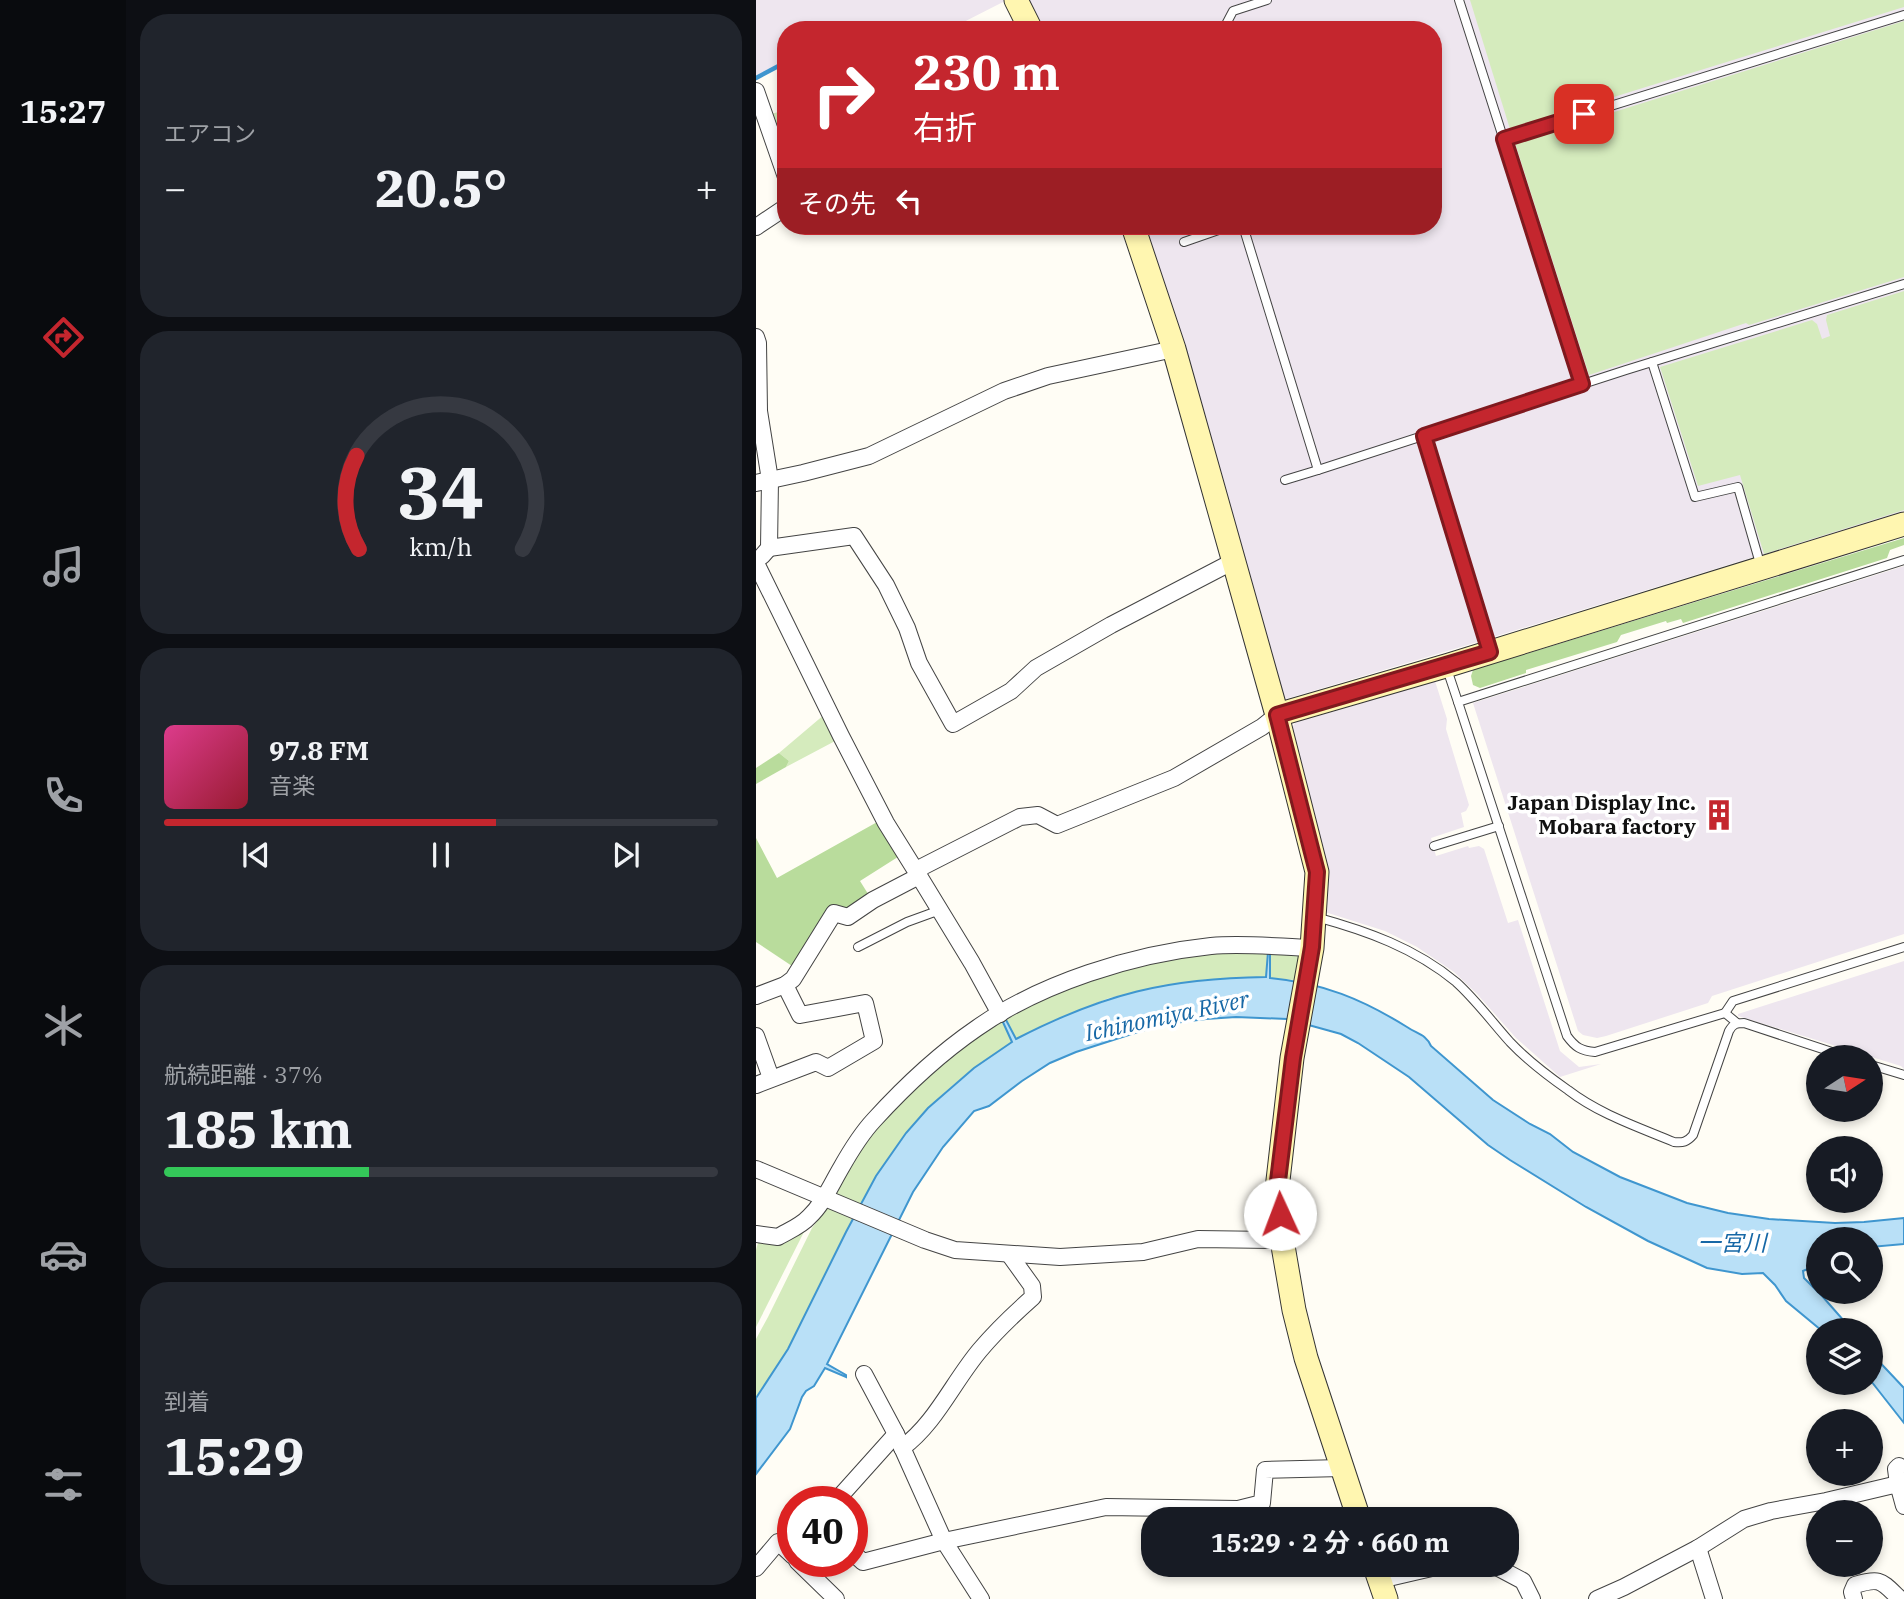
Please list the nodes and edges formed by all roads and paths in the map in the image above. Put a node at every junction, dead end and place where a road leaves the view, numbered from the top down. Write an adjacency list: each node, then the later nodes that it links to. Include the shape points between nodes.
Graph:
1 (1016, 0): 5 (street)
2 (1267, 0): 6 (lane, via 1233,11)
3 (1459, 0): 8 (lane)
4 (1904, 15): 8 (lane)
5 (1026, 21)
6 (1228, 21)
7 (756, 92): 9 (street)
8 (1504, 139): 20 (lane)
9 (777, 152)
10 (777, 213): 11 (street)
11 (756, 227)
12 (1136, 235): 18 (street)
13 (1204, 235): 15 (lane)
14 (1245, 235): 23 (lane)
15 (1184, 242)
16 (1904, 284): 19 (lane)
17 (756, 337): 21 (street)
18 (1174, 349): 25 (street, via 1048,376 1004,391 869,456); 29 (street)
19 (1653, 362): 20 (lane); 31 (lane, via 1695,497 1738,486)
20 (1582, 384): 22 (lane)
21 (757, 388): 25 (street)
22 (1424, 436): 23 (lane); 32 (lane)
23 (1318, 470): 24 (lane)
24 (1285, 480)
25 (763, 481): 27 (street)
26 (1904, 524): 31 (street)
27 (769, 548): 29 (street, via 854,536 886,586 919,663 953,724 1011,691 1047,661); 30 (street)
28 (1904, 560): 34 (lane)
29 (1234, 561): 35 (street)
30 (756, 563): 38 (street, via 886,823)
31 (1762, 568): 32 (street)
32 (1490, 652): 33 (street)
33 (1446, 666): 34 (lane); 35 (street)
34 (1458, 702): 36 (lane)
35 (1277, 715): 38 (street, via 1174,778 1057,825 1038,815 1020,817 920,868); 40 (street, via 1317,872)
36 (1499, 826): 37 (lane); 46 (lane, via 1574,1046 1595,1052)
37 (1434, 846)
38 (919, 876): 39 (street); 44 (street, via 848,917 834,913)
39 (940, 910): 41 (lane); 47 (street)
40 (1315, 917): 43 (street); 48 (lane, via 1387,939 1435,966 1458,984 1512,1044 1570,1092 1674,1142 1688,1141 1693,1135 1729,1031)
41 (858, 947)
42 (1904, 947): 46 (lane, via 1733,1002)
43 (1312, 950): 47 (street, via 1238,945 1150,955 1064,983); 57 (street, via 1277,1189)
44 (785, 985): 45 (street); 53 (street, via 800,1015 865,1003 874,1041 828,1068 816,1062)
45 (756, 996)
46 (1725, 1013): 48 (lane)
47 (1000, 1014): 55 (street, via 944,1052 894,1099 841,1167)
48 (1737, 1023): 50 (lane)
49 (756, 1036): 53 (street)
50 (1811, 1045)
51 (1883, 1069): 52 (lane)
52 (1904, 1075)
53 (764, 1082)
54 (756, 1169): 55 (street)
55 (827, 1199): 56 (street, via 778,1237); 58 (street, via 956,1250)
56 (756, 1234)
57 (1282, 1240): 58 (street, via 1198,1239 1143,1252 1060,1257); 62 (street, via 1306,1358)
58 (1009, 1254): 60 (street, via 1032,1286 1033,1297 979,1351 918,1437)
59 (864, 1374): 60 (street)
60 (899, 1441): 64 (street); 67 (street)
61 (1899, 1466): 63 (street)
62 (1342, 1468): 66 (street); 67 (street, via 1265,1470 1262,1503 1238,1509 1105,1507)
63 (1898, 1484): 65 (street); 69 (street, via 1744,1519)
64 (852, 1486)
65 (1904, 1506)
66 (1355, 1507)
67 (944, 1541): 70 (street); 75 (street)
68 (777, 1543): 71 (street)
69 (1698, 1548): 77 (street); 78 (street)
70 (868, 1561)
71 (756, 1568)
72 (813, 1577): 74 (street)
73 (1515, 1577): 76 (street, via 1523,1581)
74 (836, 1599)
75 (981, 1599)
76 (1532, 1599)
77 (1597, 1599)
78 (1714, 1599)
79 (1854, 1599): 80 (street, via 1855,1585 1873,1580 1885,1584)
80 (1900, 1599)

